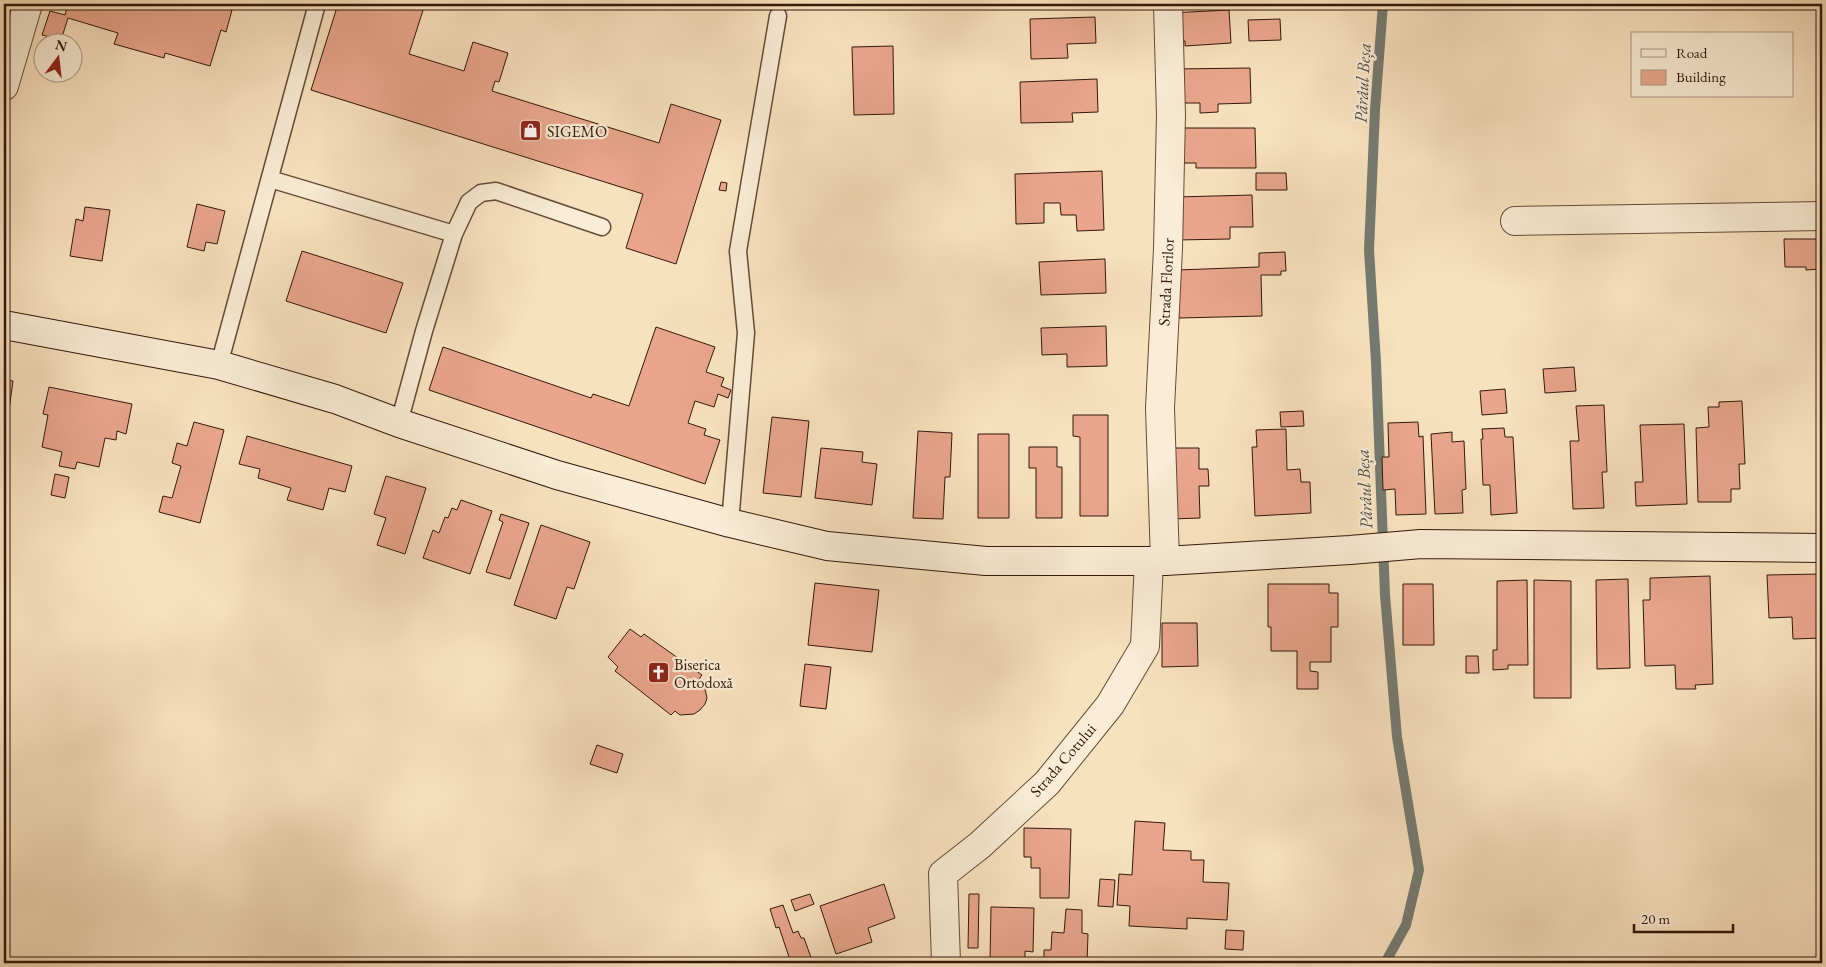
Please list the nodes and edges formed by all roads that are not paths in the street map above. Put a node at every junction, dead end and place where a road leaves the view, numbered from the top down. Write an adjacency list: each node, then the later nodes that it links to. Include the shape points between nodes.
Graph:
1 (28, 4): 5 (main road)
2 (317, 4): 6 (lane)
3 (1168, 4): 16 (main road, Strada Florilor, via 1171,115)
4 (778, 16): 14 (lane, via 738,251 746,333)
5 (4, 86)
6 (270, 179): 10 (lane); 12 (lane)
7 (1822, 216): 8 (main road)
8 (1515, 221)
9 (602, 227): 10 (lane, via 496,191 481,193 469,202)
10 (454, 234): 13 (lane)
11 (4, 325): 12 (main road)
12 (219, 365): 13 (main road, via 335,399)
13 (399, 423): 14 (main road, via 556,475)
14 (730, 523): 16 (main road, via 827,546 986,561)
15 (1822, 548): 16 (main road, via 1421,544)
16 (1157, 561): 17 (main road, Strada Cotului, via 1145,646 1110,705 1047,783 980,845 943,874)
17 (946, 963)

